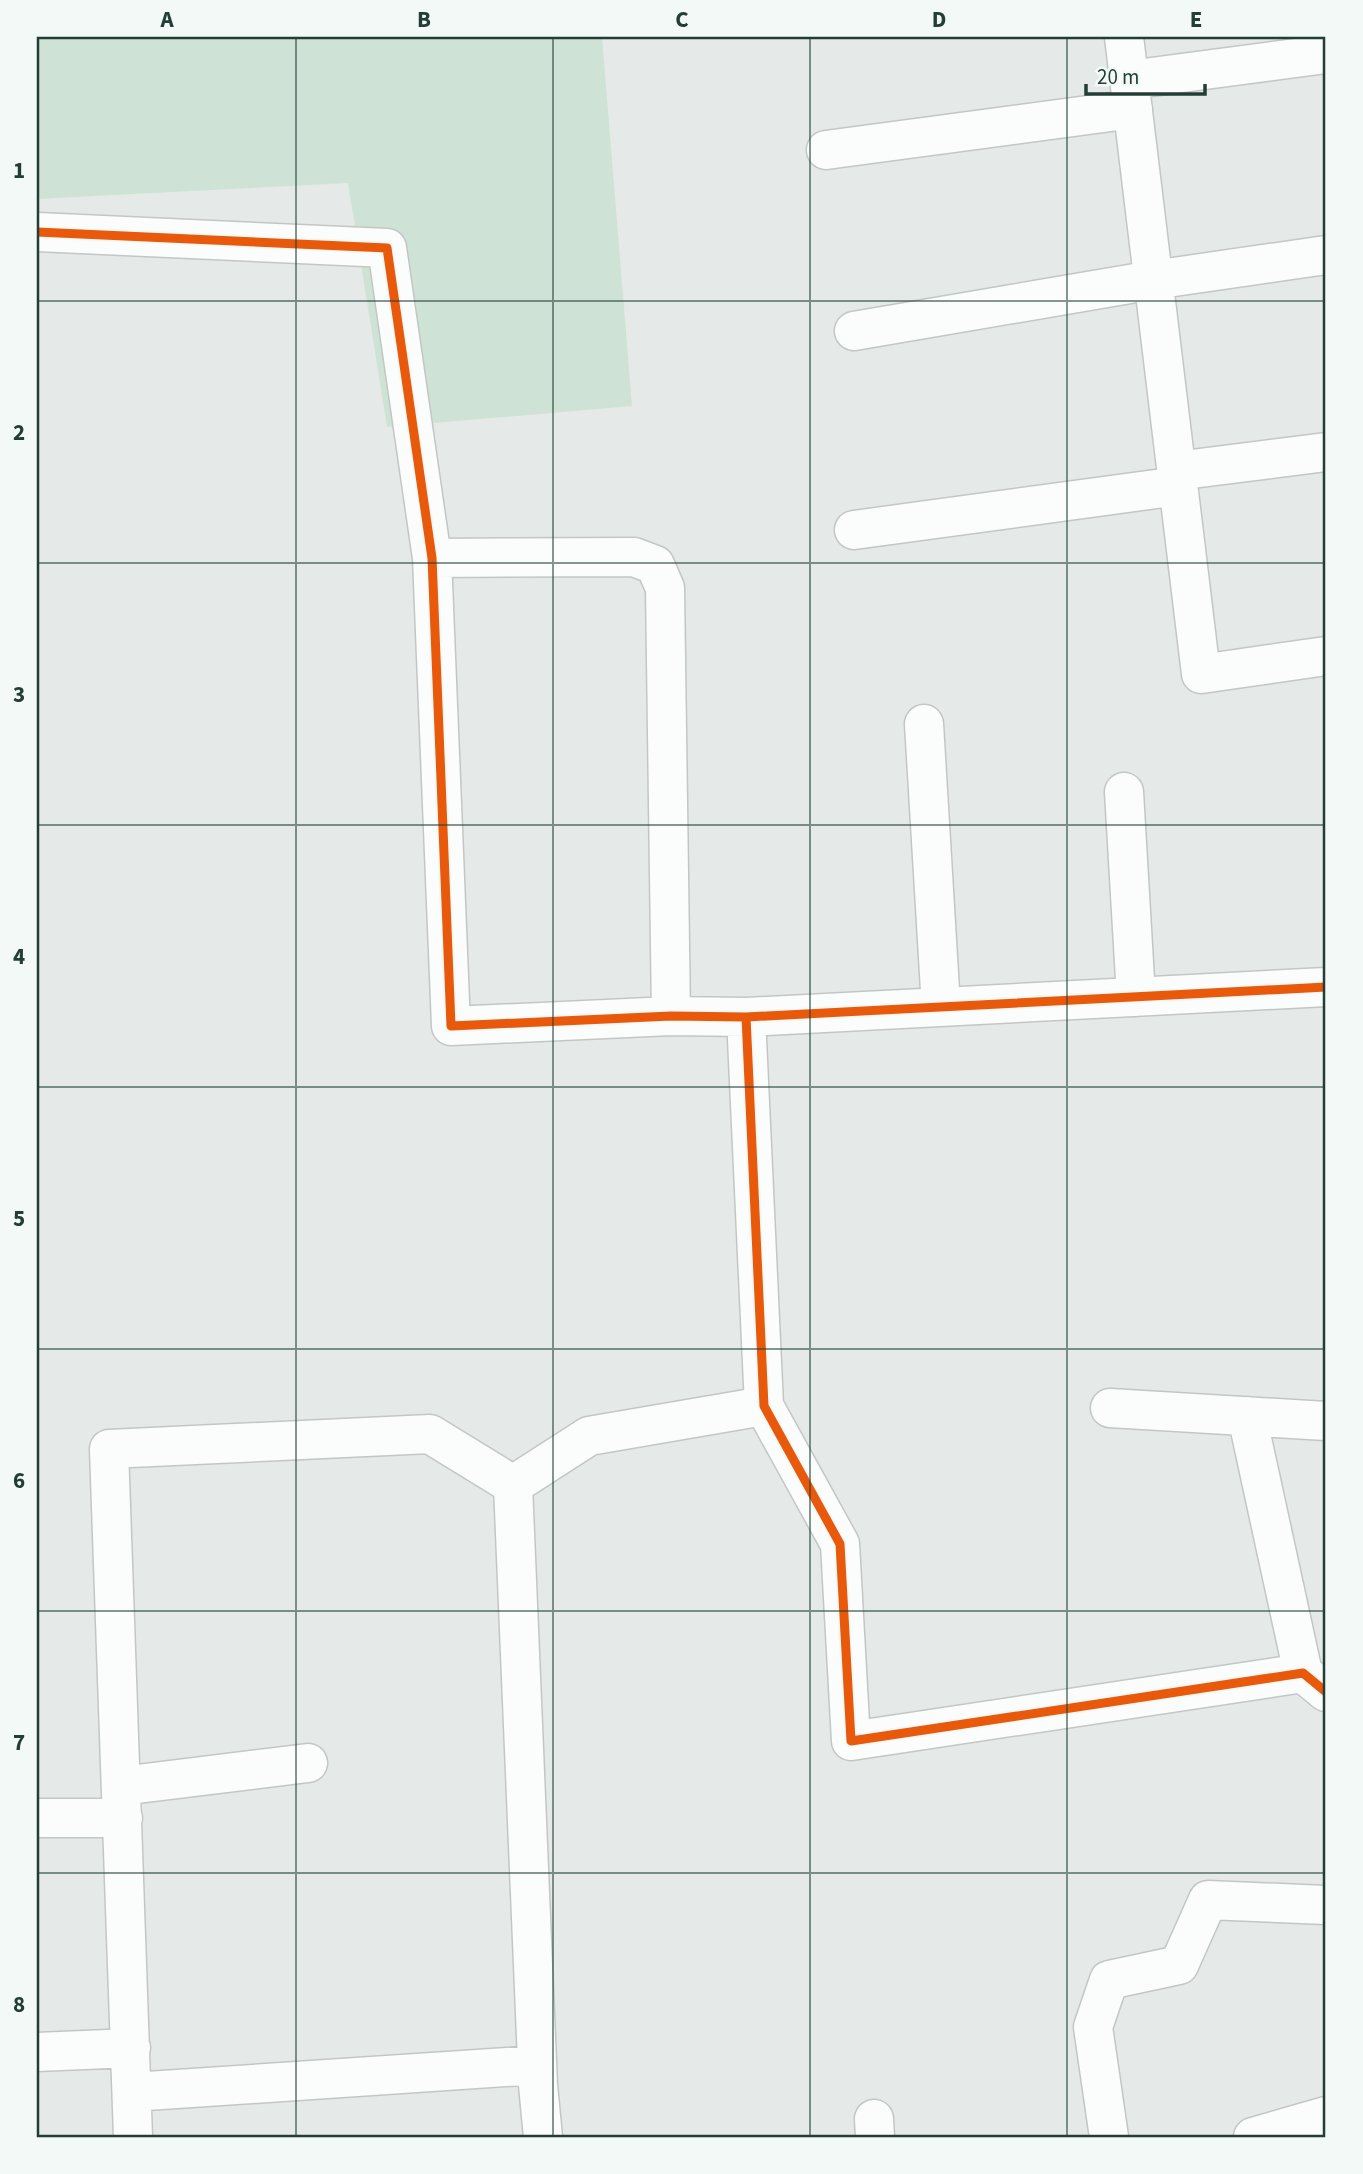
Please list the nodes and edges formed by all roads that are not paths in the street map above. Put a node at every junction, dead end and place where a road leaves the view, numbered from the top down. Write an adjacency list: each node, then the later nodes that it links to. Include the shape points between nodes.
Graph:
1 (1124, 37): 3 (street)
2 (1326, 54): 3 (street)
3 (1131, 95): 4 (street); 7 (street)
4 (826, 150)
5 (37, 232): 12 (street, via 387,248)
6 (1326, 255): 7 (street)
7 (1153, 280): 8 (street); 10 (street)
8 (854, 331)
9 (1326, 452): 10 (street)
10 (1177, 479): 11 (street); 13 (street, via 1201,674)
11 (854, 530)
12 (432, 558): 19 (street, via 634,557 655,565 665,588); 19 (street, via 451,1026)
13 (1326, 656)
14 (924, 724): 18 (street)
15 (1124, 792): 17 (street)
16 (1326, 987): 17 (street)
17 (1136, 998): 18 (street)
18 (941, 1007): 20 (street)
19 (671, 1016): 20 (street)
20 (746, 1017): 21 (street)
21 (764, 1406): 25 (street, via 589,1436); 26 (street, via 840,1544 851,1741)
22 (1110, 1408): 23 (street)
23 (1247, 1416): 24 (street); 26 (street)
24 (1326, 1421)
25 (513, 1485): 28 (street, via 430,1434 109,1449); 33 (street)
26 (1315, 1682)
27 (308, 1763): 28 (street)
28 (122, 1802): 29 (street); 31 (street)
29 (37, 1818)
30 (1326, 1905): 38 (street, via 1208,1900 1179,1965 1109,1980 1093,2027)
31 (131, 2048): 32 (street); 34 (street)
32 (37, 2052)
33 (537, 2065): 34 (street); 37 (street)
34 (132, 2092): 36 (street)
35 (1326, 2116): 39 (street)
36 (134, 2137)
37 (543, 2137)
38 (1109, 2137)
39 (1253, 2137)

